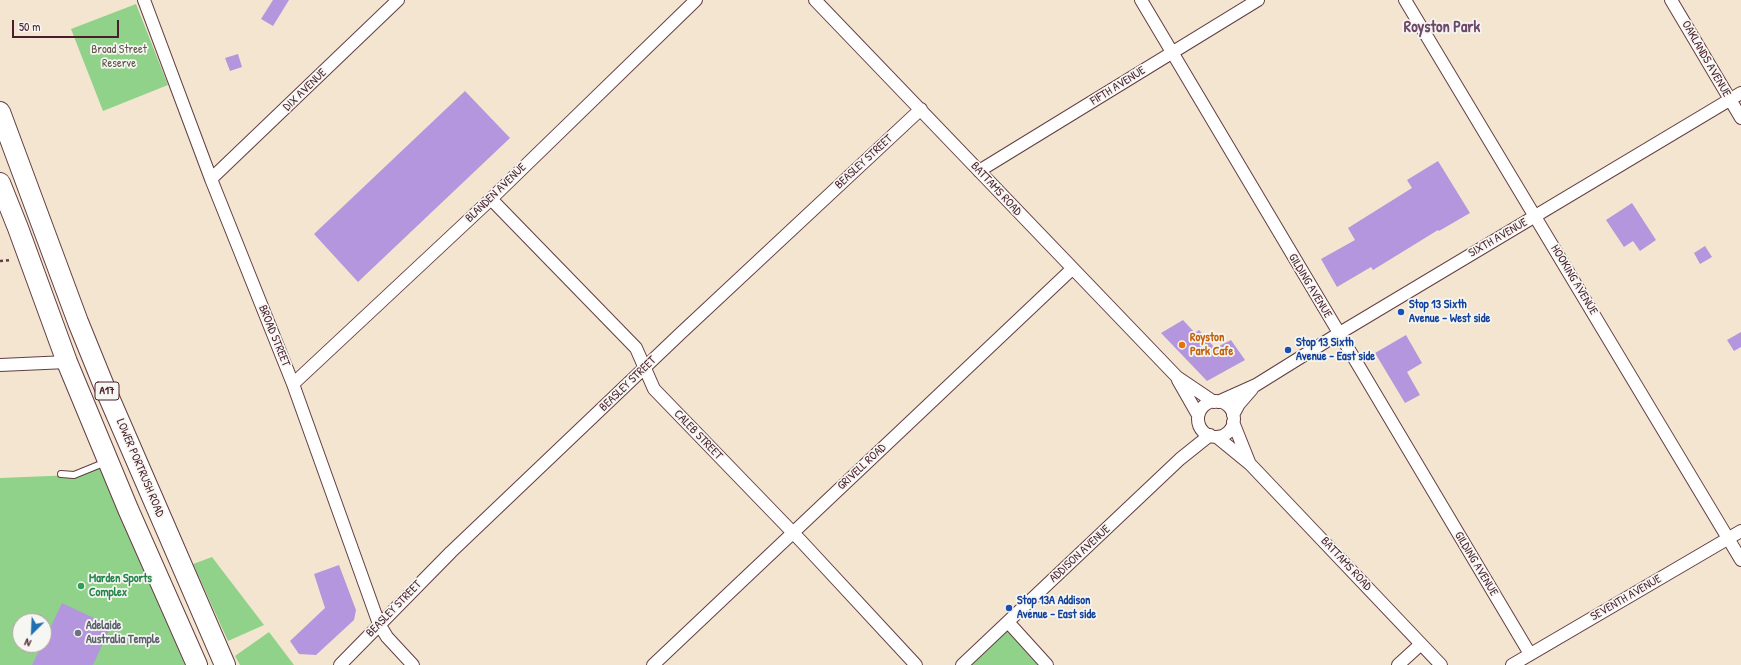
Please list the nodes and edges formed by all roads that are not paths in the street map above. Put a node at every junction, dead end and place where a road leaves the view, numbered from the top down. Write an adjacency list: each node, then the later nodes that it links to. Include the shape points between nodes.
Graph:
1 (144, 0): 16 (street, BROAD STREET)
2 (398, 0): 16 (street, DIX AVENUE)
3 (696, 0): 18 (street, BLANDEN AVENUE)
4 (815, 0): 12 (street, BATTAMS ROAD)
5 (1141, 0): 9 (street, GILDING AVENUE)
6 (1258, 0): 9 (street, FIFTH AVENUE)
7 (1405, 0): 19 (street, HOOKING AVENUE)
8 (1671, 0): 11 (street, OAKLANDS AVENUE)
9 (1172, 52): 15 (street, FIFTH AVENUE); 22 (street, GILDING AVENUE)
10 (1741, 93): 11 (street, SIXTH AVENUE)
11 (1730, 100): 14 (street, OAKLANDS AVENUE); 19 (street, SIXTH AVENUE)
12 (921, 109): 15 (street, BATTAMS ROAD); 25 (street, BEASLEY STREET)
13 (0, 112): 21 (highway, LOWER PORTRUSH ROAD / A17)
14 (1741, 118)
15 (979, 171): 20 (street, BATTAMS ROAD)
16 (211, 179): 27 (street, BROAD STREET)
17 (0, 183): 23 (highway, A17)
18 (490, 199): 25 (street, CALEB STREET, via 636,348); 27 (street, BLANDEN AVENUE)
19 (1536, 216): 22 (street, SIXTH AVENUE); 39 (street, HOOKING AVENUE)
20 (1072, 269): 26 (street, BATTAMS ROAD); 38 (street, GRIVELL ROAD)
21 (78, 322): 23 (highway, via 76,337); 29 (highway, LOWER PORTRUSH ROAD / A17)
22 (1338, 334): 28 (street, SIXTH AVENUE); 44 (street, GILDING AVENUE)
23 (67, 362): 24 (street); 29 (highway, via 88,373); 34 (highway, A17)
24 (0, 365)
25 (645, 368): 38 (street, CALEB STREET, via 654,389); 42 (street, BEASLEY STREET, via 450,552)
26 (1177, 377): 30 (street, BATTAMS ROAD); 31 (street, BATTAMS ROAD)
27 (293, 384): 42 (street, BROAD STREET)
28 (1256, 385): 30 (street, SIXTH AVENUE); 32 (street, SIXTH AVENUE, via 1239,404)
29 (104, 386): 45 (highway, LOWER PORTRUSH ROAD / A17)
30 (1216, 402): 31 (street, via 1204,406); 32 (street, via 1230,408)
31 (1198, 415): 33 (street)
32 (1233, 419): 33 (street, via 1228,432); 35 (street, BATTAMS ROAD)
33 (1209, 434): 35 (street, BATTAMS ROAD); 41 (street, ADDISON AVENUE)
34 (109, 461): 36 (lane, via 74,475); 46 (highway, A17)
35 (1250, 464): 43 (street, BATTAMS ROAD)
36 (61, 474)
37 (1741, 532): 39 (street, SEVENTH AVENUE)
38 (792, 533): 49 (street, GRIVELL ROAD); 50 (street, CALEB STREET)
39 (1728, 539): 40 (street, HOOKING AVENUE); 44 (street, SEVENTH AVENUE)
40 (1741, 560)
41 (1008, 622): 51 (street, ADDISON AVENUE); 52 (street)
42 (379, 624): 47 (street, BEASLEY STREET); 48 (street, BROAD STREET, via 387,637)
43 (1421, 644): 53 (street); 54 (street, BATTAMS ROAD)
44 (1530, 654): 55 (street, SEVENTH AVENUE)
45 (219, 660)
46 (197, 665)
47 (340, 665)
48 (413, 665)
49 (653, 665)
50 (916, 665)
51 (962, 665)
52 (1047, 665)
53 (1398, 665)
54 (1441, 665)
55 (1512, 665)

